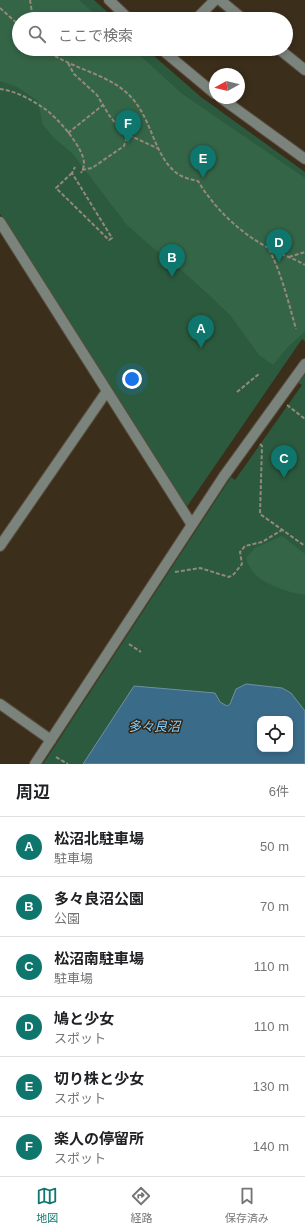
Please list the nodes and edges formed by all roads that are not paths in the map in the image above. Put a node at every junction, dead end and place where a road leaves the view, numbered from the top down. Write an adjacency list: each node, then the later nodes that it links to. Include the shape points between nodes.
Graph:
1 (109, 0): 4 (street)
2 (215, 0): 5 (street)
3 (220, 0): 6 (street)
4 (122, 12)
5 (203, 12)
6 (235, 12)
7 (170, 56): 10 (street)
8 (288, 56): 9 (street)
9 (305, 70)
10 (209, 89)
11 (229, 104): 12 (street)
12 (305, 159)
13 (0, 222): 15 (street)
14 (305, 364): 16 (street)
15 (107, 392): 16 (street); 17 (street)
16 (192, 525): 19 (street)
17 (0, 546)
18 (0, 704): 19 (street)
19 (51, 740): 20 (street)
20 (35, 764)

